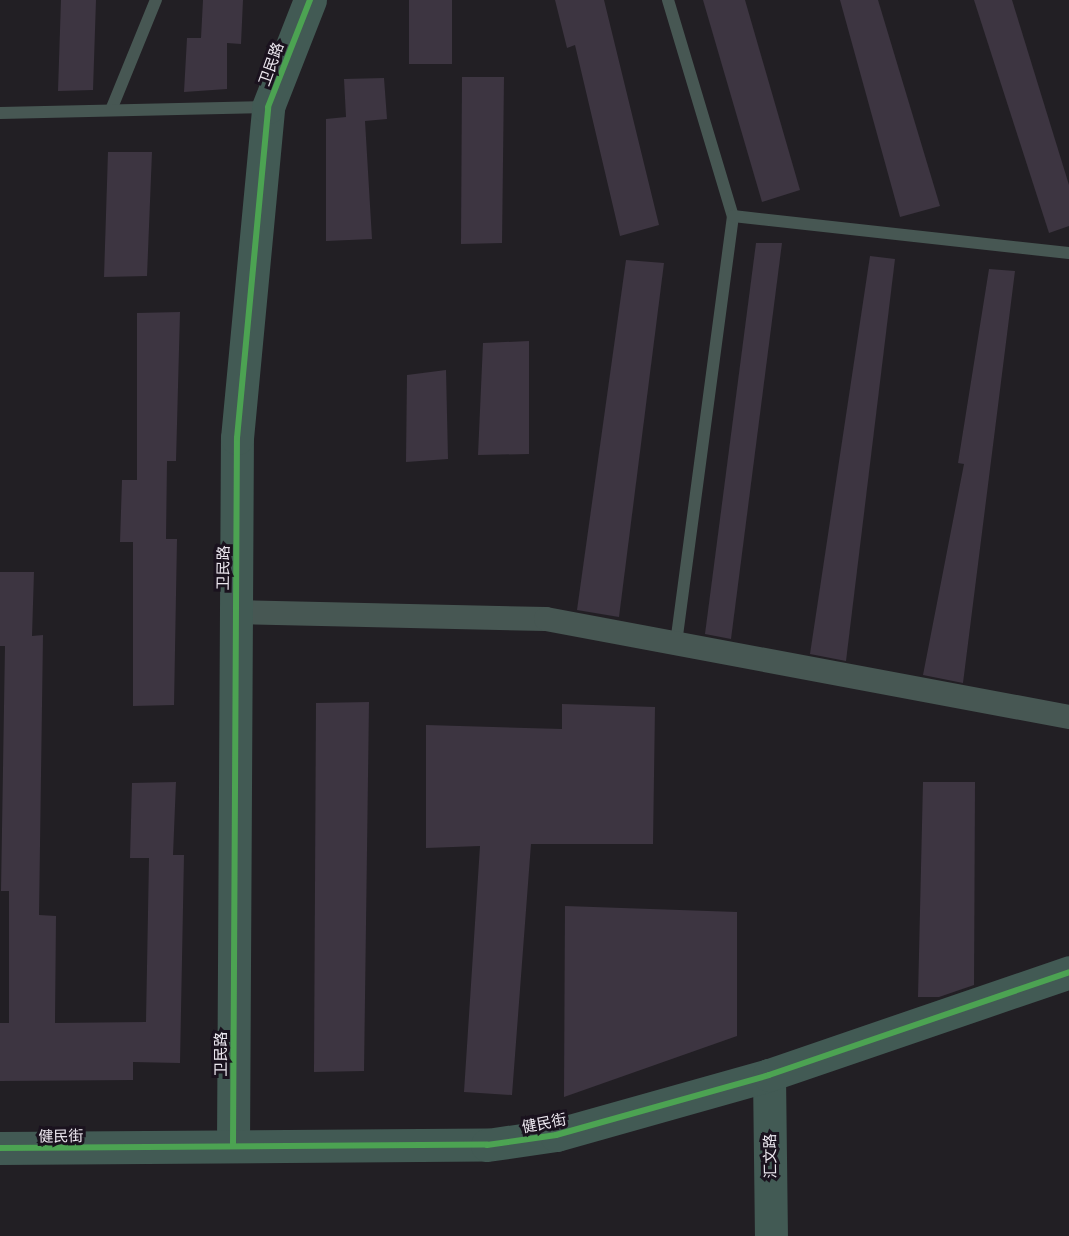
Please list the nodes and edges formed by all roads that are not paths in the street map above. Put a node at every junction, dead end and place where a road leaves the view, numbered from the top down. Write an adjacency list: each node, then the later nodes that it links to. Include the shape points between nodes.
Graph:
1 (156, 0): 5 (lane)
2 (310, 0): 4 (street, 卫民路)
3 (668, 0): 7 (lane)
4 (268, 107): 5 (lane); 9 (street, 卫民路, via 237,438)
5 (111, 110): 6 (lane)
6 (0, 113)
7 (733, 216): 8 (lane); 10 (lane)
8 (1069, 254)
9 (234, 612): 10 (street, via 546,619); 14 (street, 卫民路)
10 (676, 643): 11 (street)
11 (1069, 717)
12 (1069, 972): 13 (street, 健民街)
13 (769, 1075): 14 (street, 健民街, via 556,1135 487,1145); 16 (street, 汇文路)
14 (233, 1146): 15 (street, 健民街)
15 (0, 1148)
16 (771, 1236)

